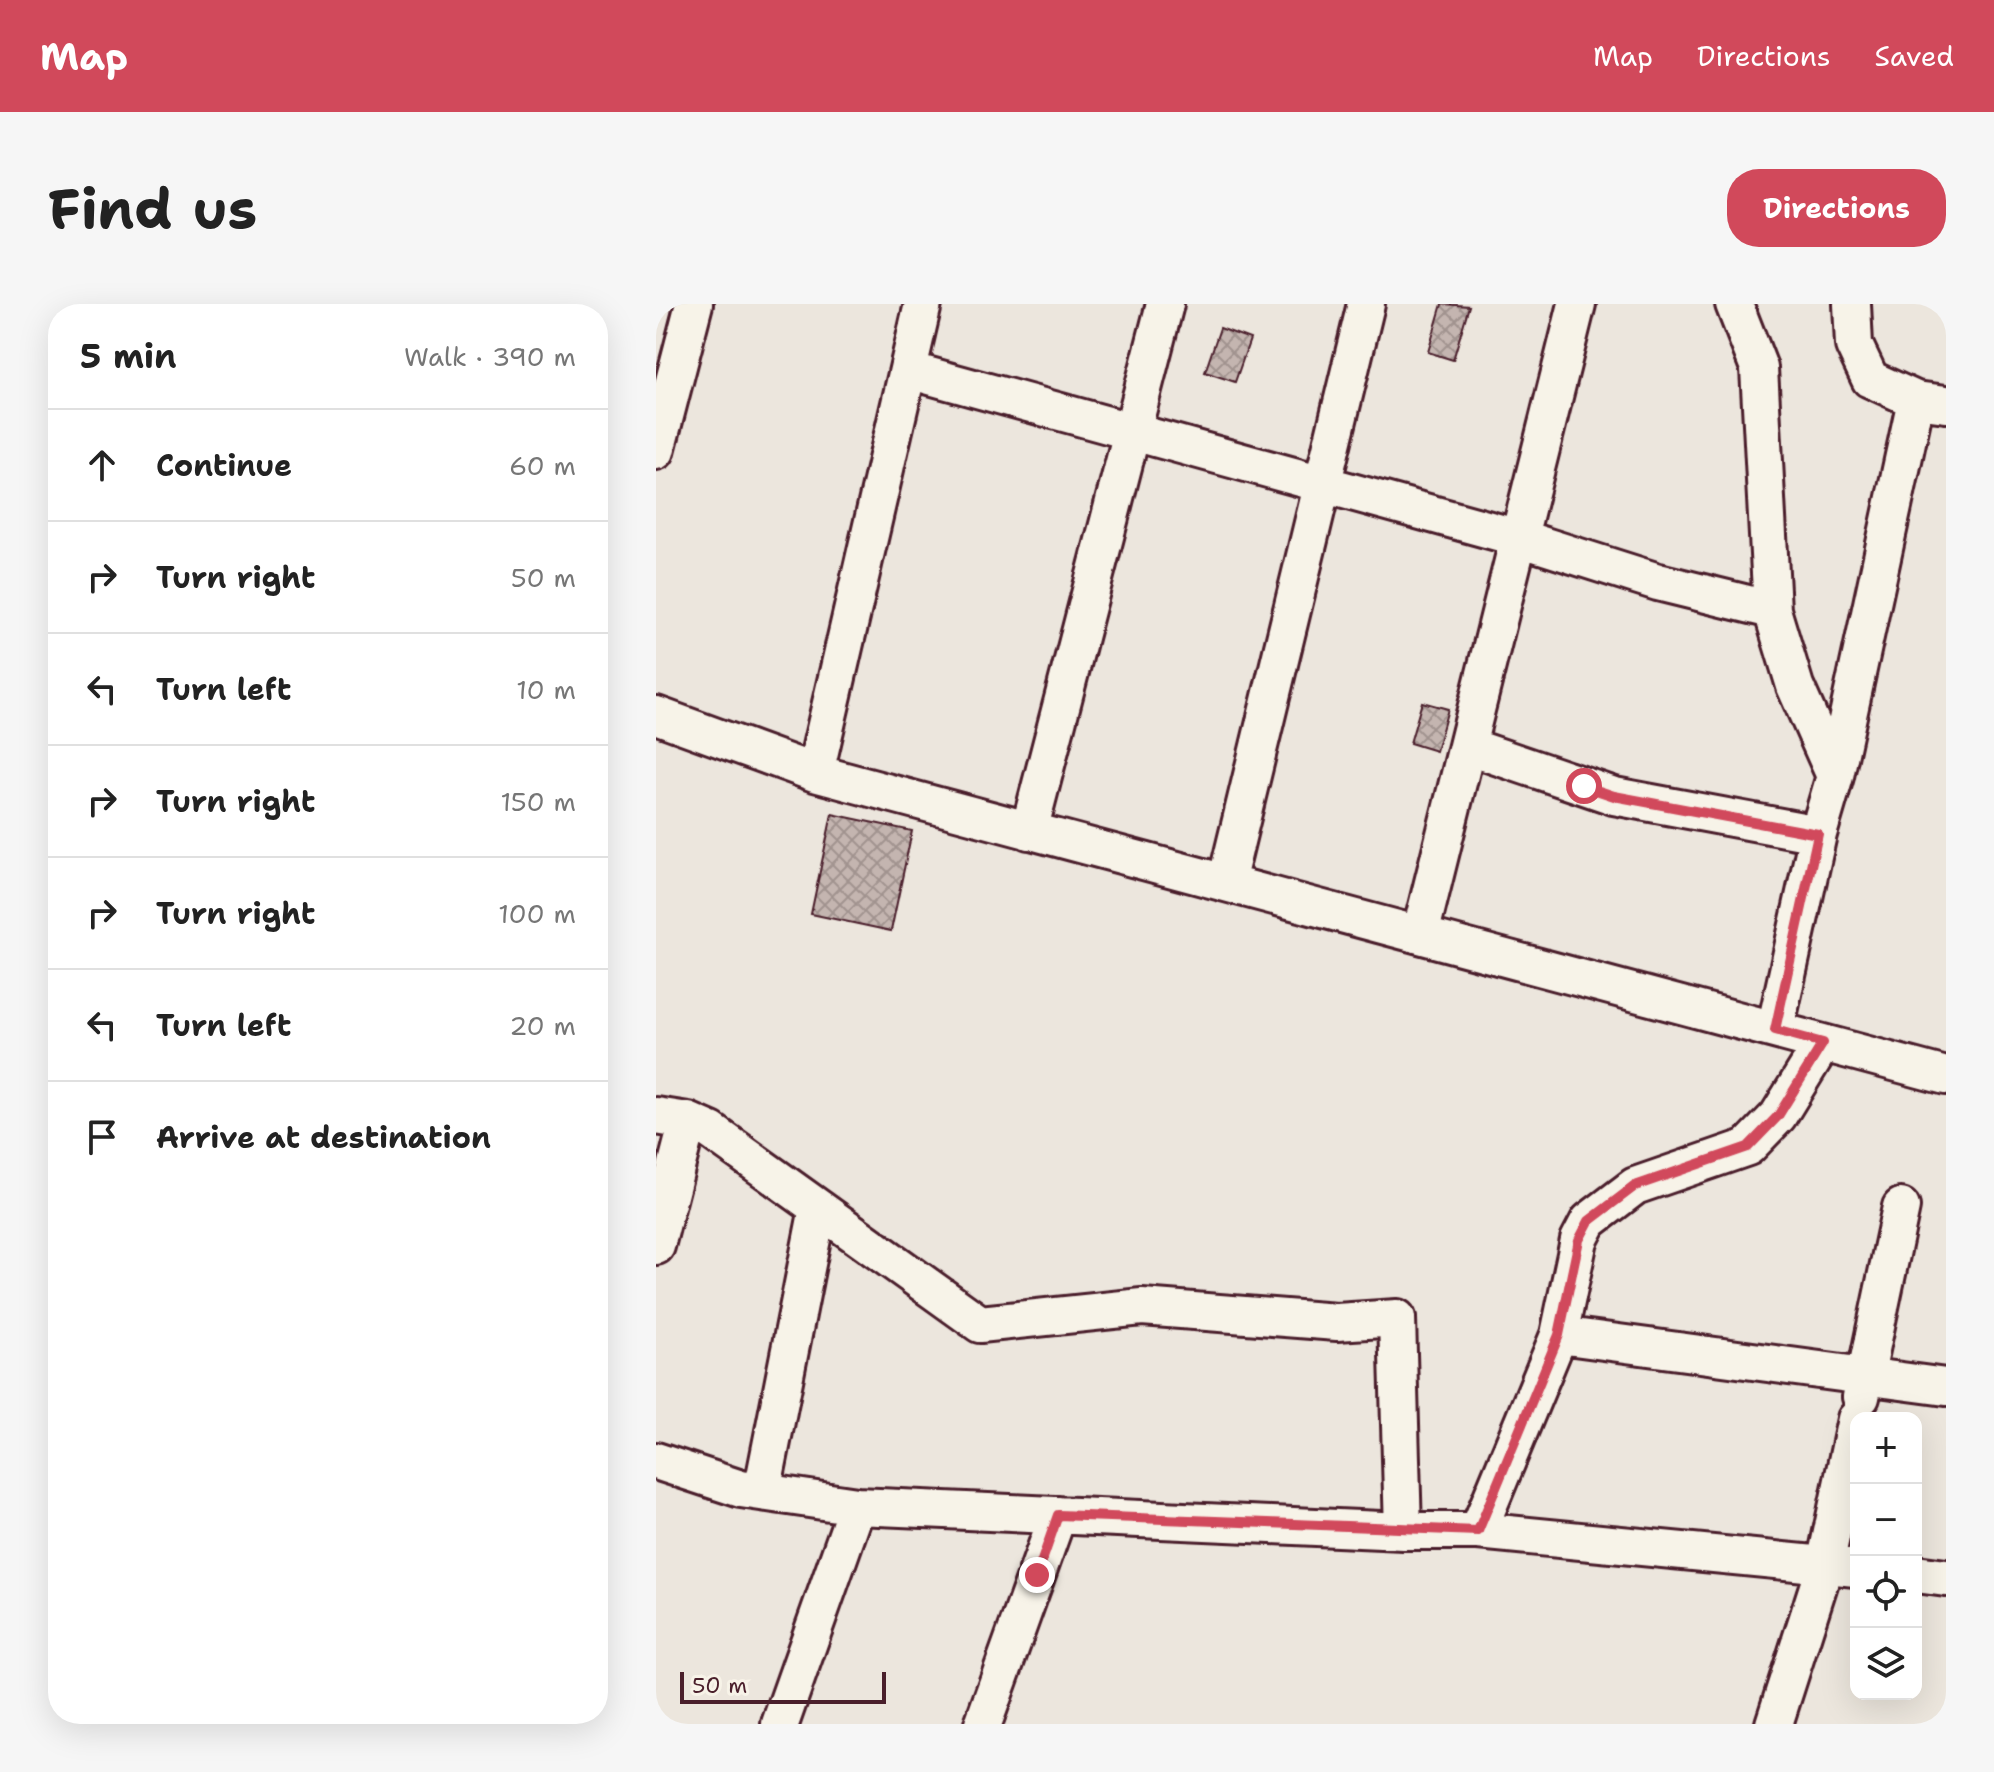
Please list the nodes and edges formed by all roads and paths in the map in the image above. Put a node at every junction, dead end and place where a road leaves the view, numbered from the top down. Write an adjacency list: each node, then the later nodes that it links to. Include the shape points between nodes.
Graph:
1 (694, 304): 11 (street)
2 (923, 304): 8 (street)
3 (1165, 304): 10 (street)
4 (1366, 304): 12 (street)
5 (1577, 304): 13 (street)
6 (1734, 304): 14 (street, via 1759,368)
7 (1852, 304): 9 (street, via 1854,345 1870,379)
8 (908, 370): 10 (street); 17 (street)
9 (1931, 402): 18 (street)
10 (1132, 432): 12 (street); 19 (street)
11 (656, 451)
12 (1322, 484): 13 (street); 21 (street)
13 (1519, 538): 14 (street, via 1658,582); 16 (street)
14 (1772, 610): 18 (street, via 1795,686)
15 (656, 715): 17 (street)
16 (1467, 746): 20 (street, via 1614,796); 22 (street)
17 (815, 773): 19 (street)
18 (1835, 776): 20 (street)
19 (1029, 831): 21 (street)
20 (1818, 834): 23 (street)
21 (1226, 883): 22 (street)
22 (1420, 935): 23 (street)
23 (1775, 1030): 24 (street)
24 (1823, 1043): 25 (street); 30 (street, via 1778,1116 1748,1147 1635,1186 1589,1221 1579,1240)
25 (1946, 1076)
26 (672, 1118): 28 (street, via 711,1131); 29 (street)
27 (1901, 1207): 31 (street)
28 (818, 1208): 36 (street); 39 (street, via 980,1324 1142,1307 1337,1322 1397,1318)
29 (656, 1246)
30 (1559, 1335): 31 (street); 40 (street)
31 (1865, 1376): 32 (street); 33 (street)
32 (1946, 1387)
33 (1857, 1412)
34 (660, 1473): 36 (street)
35 (1850, 1474): 41 (street)
36 (762, 1492): 37 (street)
37 (857, 1506): 38 (street); 44 (street)
38 (1058, 1515): 39 (street); 45 (street)
39 (1403, 1531): 40 (street)
40 (1478, 1531): 41 (street)
41 (1840, 1567): 46 (street)
42 (1922, 1575): 43 (street)
43 (1946, 1578)
44 (780, 1724)
45 (983, 1724)
46 (1774, 1724)

